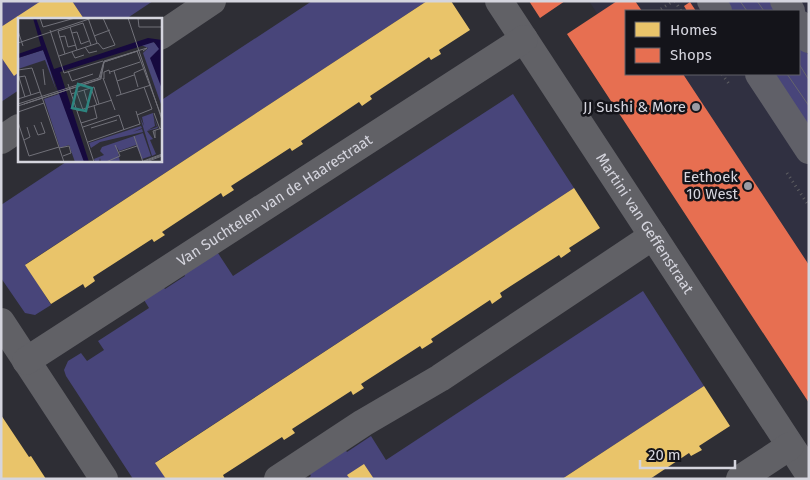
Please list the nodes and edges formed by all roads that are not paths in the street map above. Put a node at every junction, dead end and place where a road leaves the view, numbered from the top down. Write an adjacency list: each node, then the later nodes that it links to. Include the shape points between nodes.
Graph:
1 (212, 1): 4 (street)
2 (499, 1): 5 (street, Martini van Geffenstraat)
3 (800, 26): 6 (street)
4 (161, 35)
5 (524, 39): 11 (street, Martini van Geffenstraat); 13 (street, Van Suchtelen van de Haarestraat)
6 (809, 39)
7 (760, 75): 10 (street)
8 (18, 129): 9 (street)
9 (1, 140)
10 (809, 150)
11 (653, 236): 14 (street, Martini van Geffenstraat); 17 (street, via 440,378 363,423)
12 (1, 322): 13 (street)
13 (26, 361): 16 (street)
14 (790, 446): 15 (street, Martini van Geffenstraat); 18 (street)
15 (809, 474)
16 (104, 479)
17 (278, 479)
18 (740, 479)

